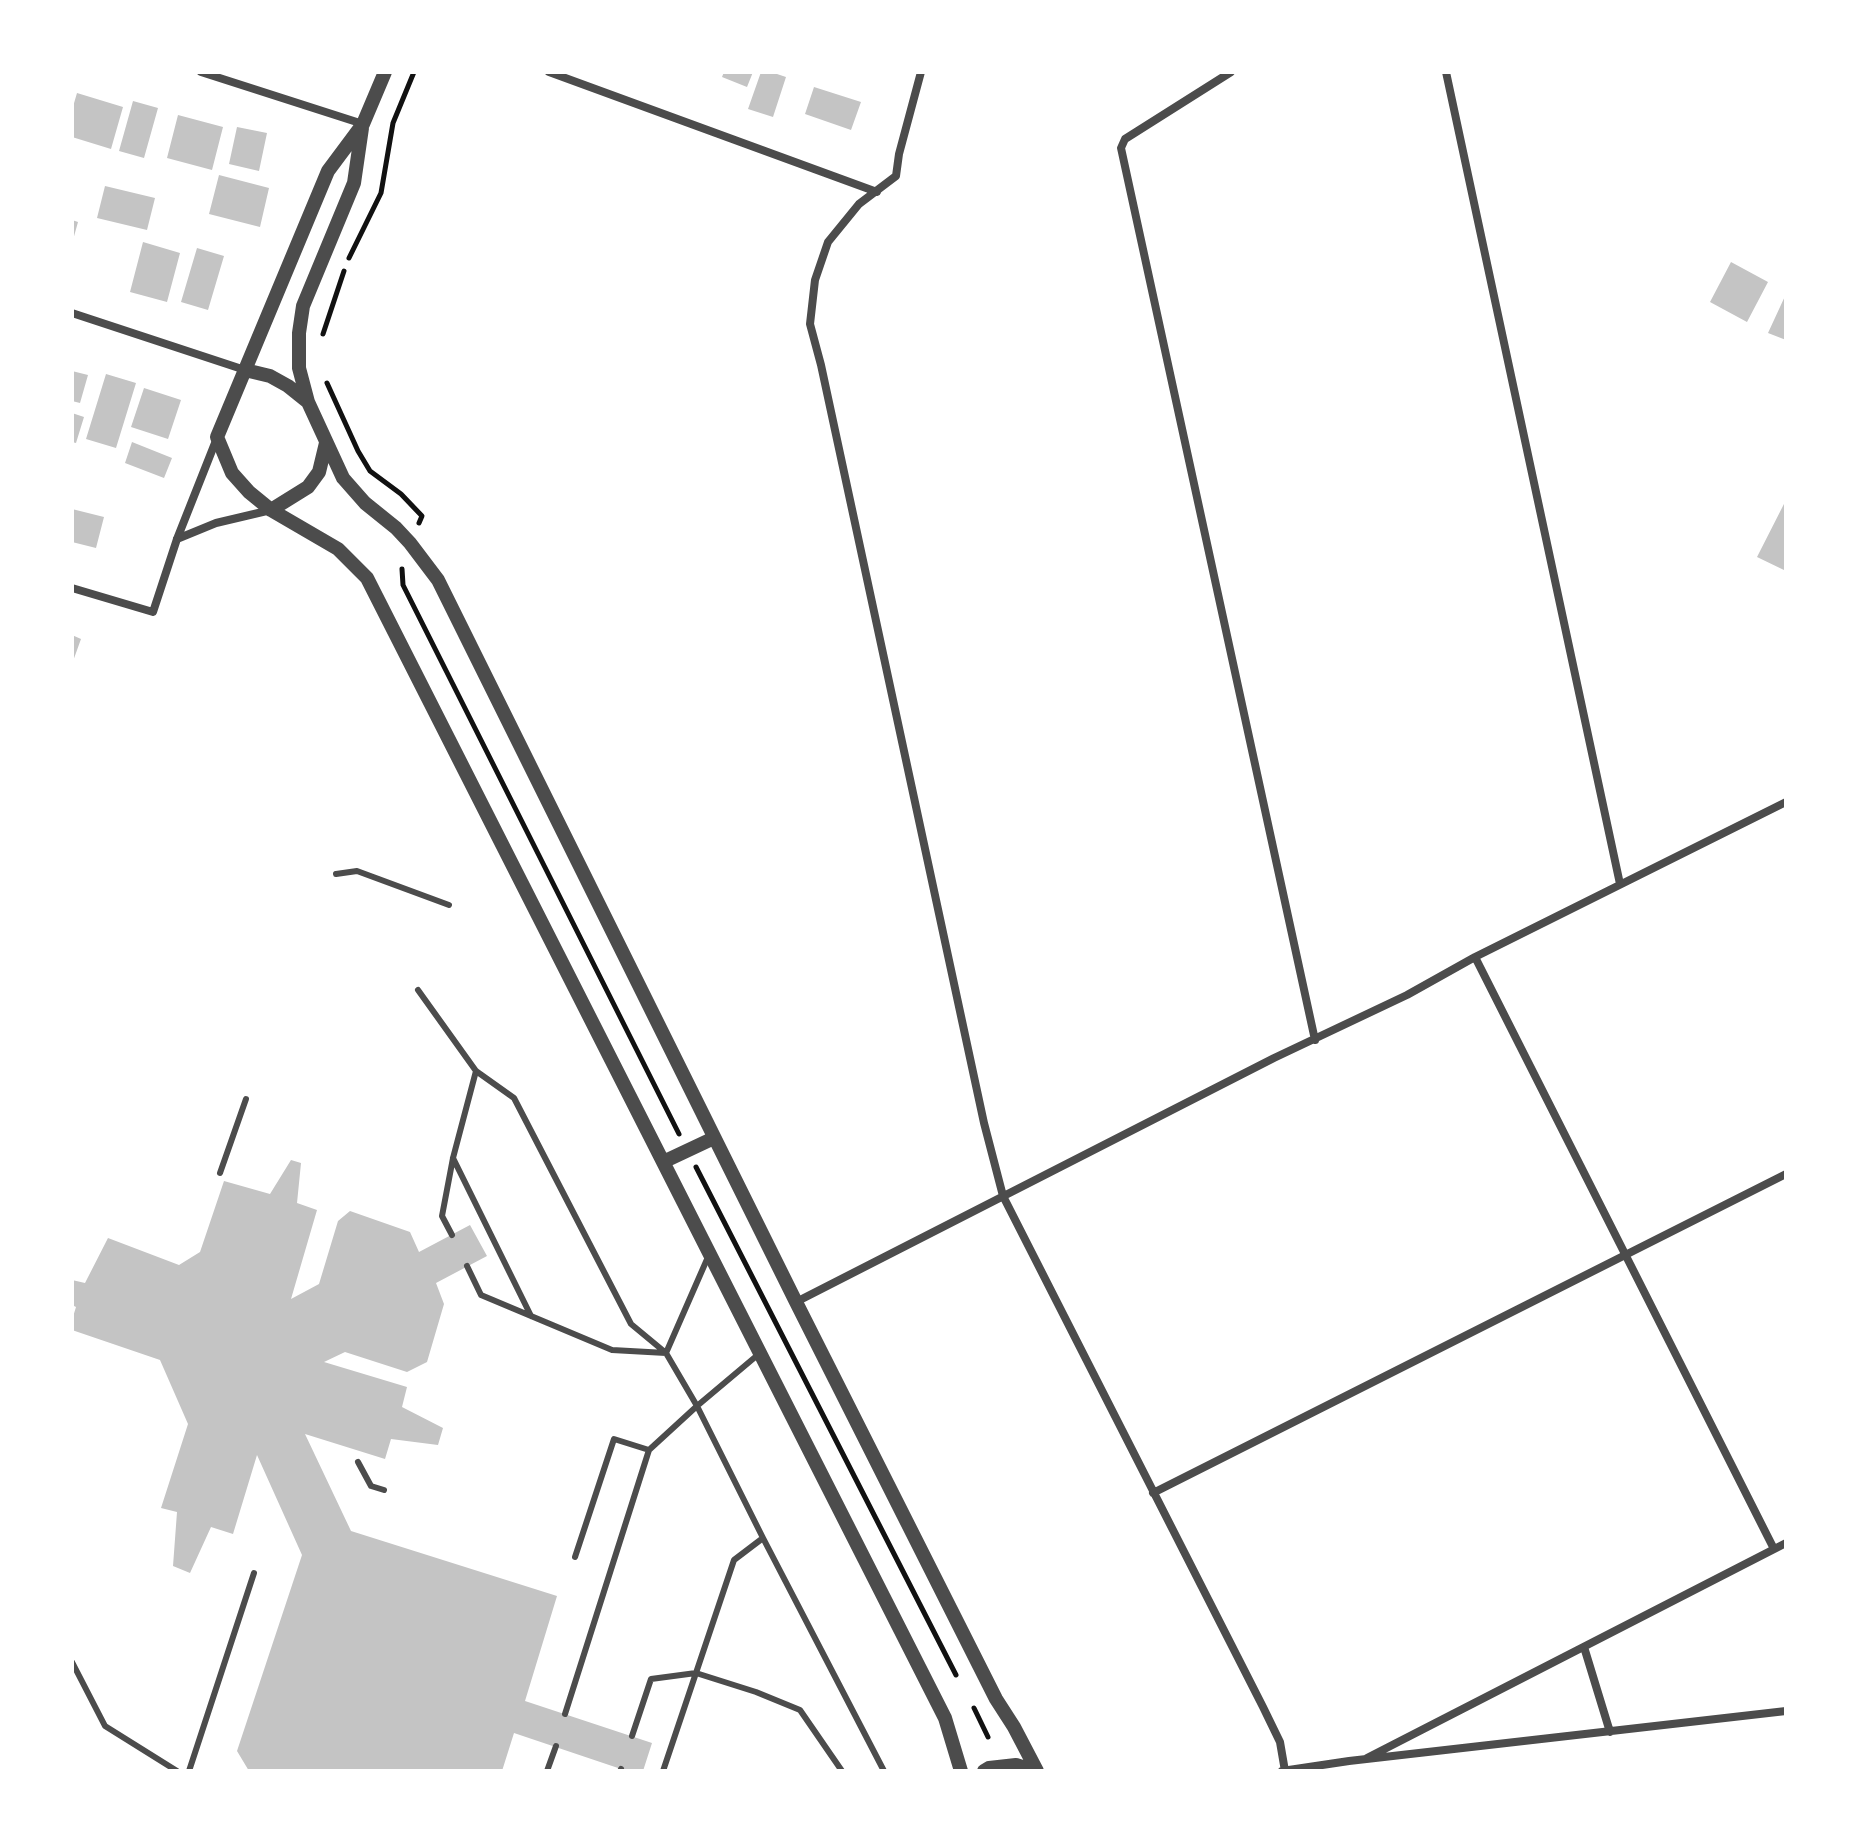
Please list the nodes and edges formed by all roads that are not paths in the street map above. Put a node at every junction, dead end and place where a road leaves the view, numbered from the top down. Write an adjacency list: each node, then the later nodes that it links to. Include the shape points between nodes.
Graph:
1 (201, 72): 7 (street)
2 (385, 72): 7 (street)
3 (549, 72): 8 (street)
4 (921, 72): 8 (street, via 896,176)
5 (1231, 72): 23 (street, via 1125,139 1121,148)
6 (1446, 72): 19 (street)
7 (363, 124): 10 (street, via 328,171); 11 (street, via 354,183 303,306 299,368)
8 (877, 192): 31 (street, via 859,204 828,242 815,280 810,324)
9 (72, 313): 10 (street)
10 (245, 370): 11 (street, via 270,376); 12 (street)
11 (308, 402): 13 (street)
12 (217, 437): 14 (street, via 232,473); 15 (street)
13 (326, 443): 14 (street, via 319,472 308,487); 26 (street, via 343,478 410,543 438,580)
14 (271, 510): 15 (street); 28 (street, via 338,549 367,578)
15 (177, 539): 16 (street, via 153,612)
16 (72, 588)
17 (1786, 802): 19 (street)
18 (336, 874): 20 (lane, via 357,871)
19 (1620, 884): 21 (street)
20 (449, 905)
21 (1475, 957): 23 (street); 34 (street)
22 (418, 990): 24 (lane)
23 (1315, 1040): 31 (street)
24 (476, 1071): 27 (lane); 39 (lane, via 514,1098 631,1324)
25 (246, 1099): 29 (lane)
26 (714, 1138): 28 (street); 36 (street)
27 (453, 1158): 32 (lane, via 442,1216); 37 (lane)
28 (663, 1162): 33 (street)
29 (220, 1173)
30 (1786, 1174): 34 (street)
31 (1003, 1196): 36 (street); 44 (street)
32 (452, 1235)
33 (710, 1254): 38 (street); 39 (lane)
34 (1626, 1255): 44 (street); 47 (street)
35 (467, 1266): 37 (lane, via 481,1295)
36 (796, 1302): 67 (street)
37 (531, 1316): 39 (lane, via 612,1350)
38 (761, 1352): 40 (lane); 65 (street, via 945,1718)
39 (666, 1353): 40 (lane)
40 (697, 1406): 41 (lane); 45 (lane)
41 (649, 1450): 48 (lane, via 614,1439); 54 (lane)
42 (358, 1462): 43 (lane, via 371,1486)
43 (384, 1490)
44 (1153, 1493): 68 (street, via 1269,1718 1280,1742)
45 (763, 1538): 52 (lane, via 734,1560); 64 (lane)
46 (1786, 1543): 47 (street)
47 (1774, 1549): 50 (street)
48 (575, 1557)
49 (254, 1573): 60 (lane)
50 (1584, 1647): 55 (street); 58 (street)
51 (72, 1662): 59 (lane, via 105,1726)
52 (696, 1673): 56 (lane, via 651,1679); 62 (lane); 63 (lane, via 800,1710)
53 (1786, 1711): 55 (street)
54 (565, 1714)
55 (1610, 1732): 58 (street)
56 (632, 1736)
57 (556, 1746): 61 (lane)
58 (1362, 1760): 68 (street)
59 (177, 1771)
60 (189, 1771)
61 (547, 1771)
62 (663, 1771)
63 (842, 1771)
64 (884, 1771)
65 (961, 1771)
66 (984, 1771): 67 (street, via 1016,1765)
67 (1036, 1771)
68 (1284, 1771)

